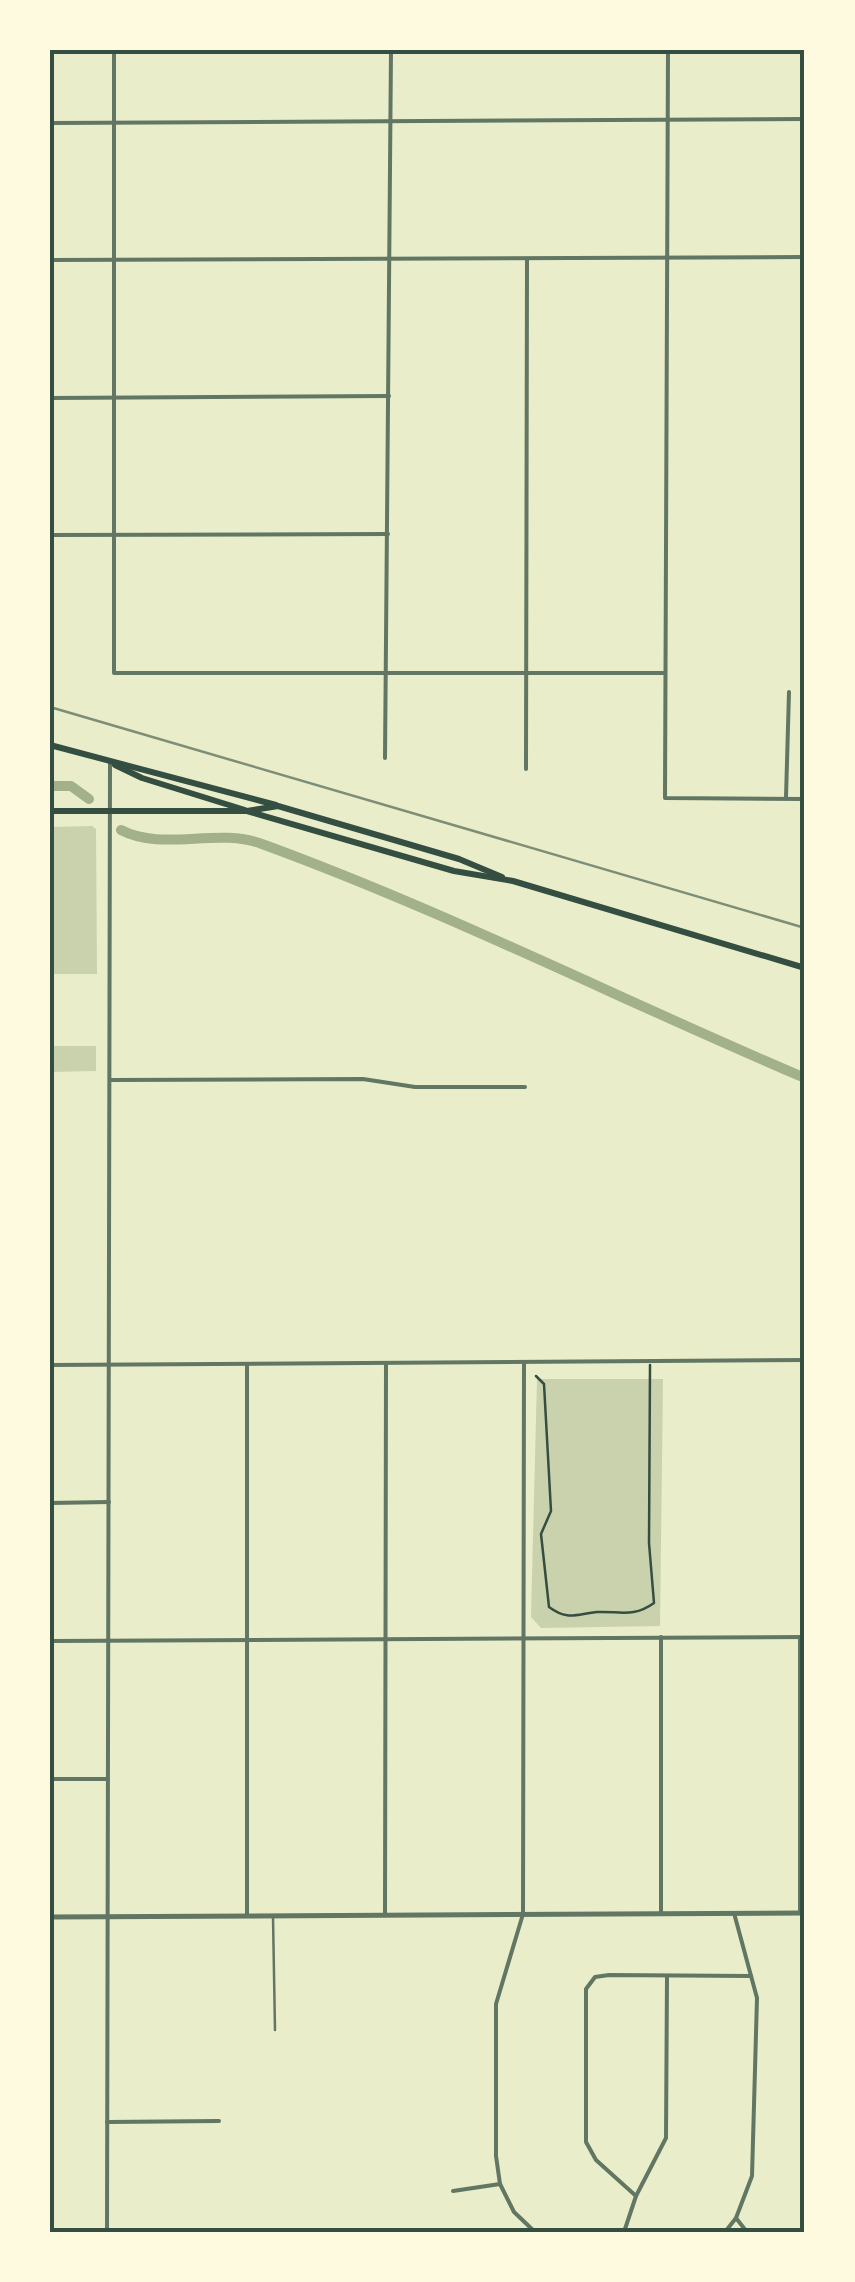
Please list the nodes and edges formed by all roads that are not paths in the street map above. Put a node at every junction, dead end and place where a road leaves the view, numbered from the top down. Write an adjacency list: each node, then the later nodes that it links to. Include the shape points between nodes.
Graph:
1 (114, 50): 8 (street)
2 (391, 50): 6 (street)
3 (668, 50): 5 (street)
4 (805, 119): 5 (street)
5 (668, 120): 6 (street); 9 (street)
6 (390, 121): 8 (street); 12 (street)
7 (50, 123): 8 (street)
8 (114, 123): 14 (street)
9 (667, 257): 10 (street); 11 (street); 23 (street)
10 (805, 257)
11 (527, 258): 12 (street); 22 (street)
12 (390, 259): 14 (street); 15 (street)
13 (50, 260): 14 (street)
14 (114, 260): 17 (street)
15 (389, 396): 17 (street); 18 (street)
16 (50, 398): 17 (street)
17 (114, 398): 19 (street)
18 (388, 534): 19 (street); 21 (street)
19 (114, 535): 20 (street); 21 (street, via 114,673)
20 (50, 536)
21 (388, 672): 22 (street); 26 (street)
22 (526, 672): 23 (street); 28 (street)
23 (663, 672): 29 (street, via 665,798)
24 (789, 692): 29 (street)
25 (50, 745): 27 (main road)
26 (385, 758)
27 (110, 763): 31 (main road); 33 (street); 34 (main road)
28 (526, 769)
29 (786, 799): 30 (street)
30 (805, 799)
31 (278, 806): 34 (main road); 35 (main road, via 460,859)
32 (50, 811): 33 (main road)
33 (110, 811): 34 (main road); 37 (street)
34 (247, 811): 35 (main road, via 454,871)
35 (512, 881): 36 (main road)
36 (805, 968)
37 (110, 1080): 38 (street); 42 (street)
38 (526, 1086)
39 (805, 1360): 40 (street)
40 (524, 1362): 41 (street); 49 (street)
41 (386, 1363): 43 (street); 50 (street)
42 (109, 1364): 43 (street); 44 (street); 45 (street)
43 (247, 1364): 51 (street)
44 (50, 1365)
45 (109, 1502): 46 (street); 53 (street)
46 (50, 1503)
47 (662, 1637): 48 (street); 49 (street); 59 (street)
48 (803, 1637): 57 (street)
49 (524, 1638): 50 (street); 58 (street)
50 (385, 1639): 51 (street); 60 (street)
51 (247, 1640): 53 (street); 61 (street)
52 (50, 1641): 53 (street)
53 (108, 1641): 55 (street)
54 (50, 1779): 55 (street)
55 (108, 1779): 64 (street)
56 (734, 1913): 57 (street); 59 (street); 66 (street)
57 (802, 1913)
58 (523, 1914): 59 (street); 60 (street); 70 (street, via 496,2004)
59 (662, 1914)
60 (385, 1915): 62 (street)
61 (246, 1916): 62 (street); 64 (street)
62 (272, 1916): 67 (lane)
63 (50, 1917): 64 (street)
64 (108, 1917): 69 (street)
65 (667, 1976): 66 (street); 72 (street, via 666,2138); 72 (street, via 595,1977 583,2005 586,2142)
66 (751, 1976): 73 (street, via 757,1998 752,2176)
67 (275, 2030)
68 (219, 2121): 69 (street)
69 (107, 2122): 74 (street)
70 (500, 2184): 71 (street); 75 (street, via 514,2212)
71 (452, 2191)
72 (636, 2196): 76 (street)
73 (736, 2218): 77 (street); 78 (street)
74 (107, 2232)
75 (536, 2232)
76 (624, 2232)
77 (725, 2232)
78 (747, 2232)

